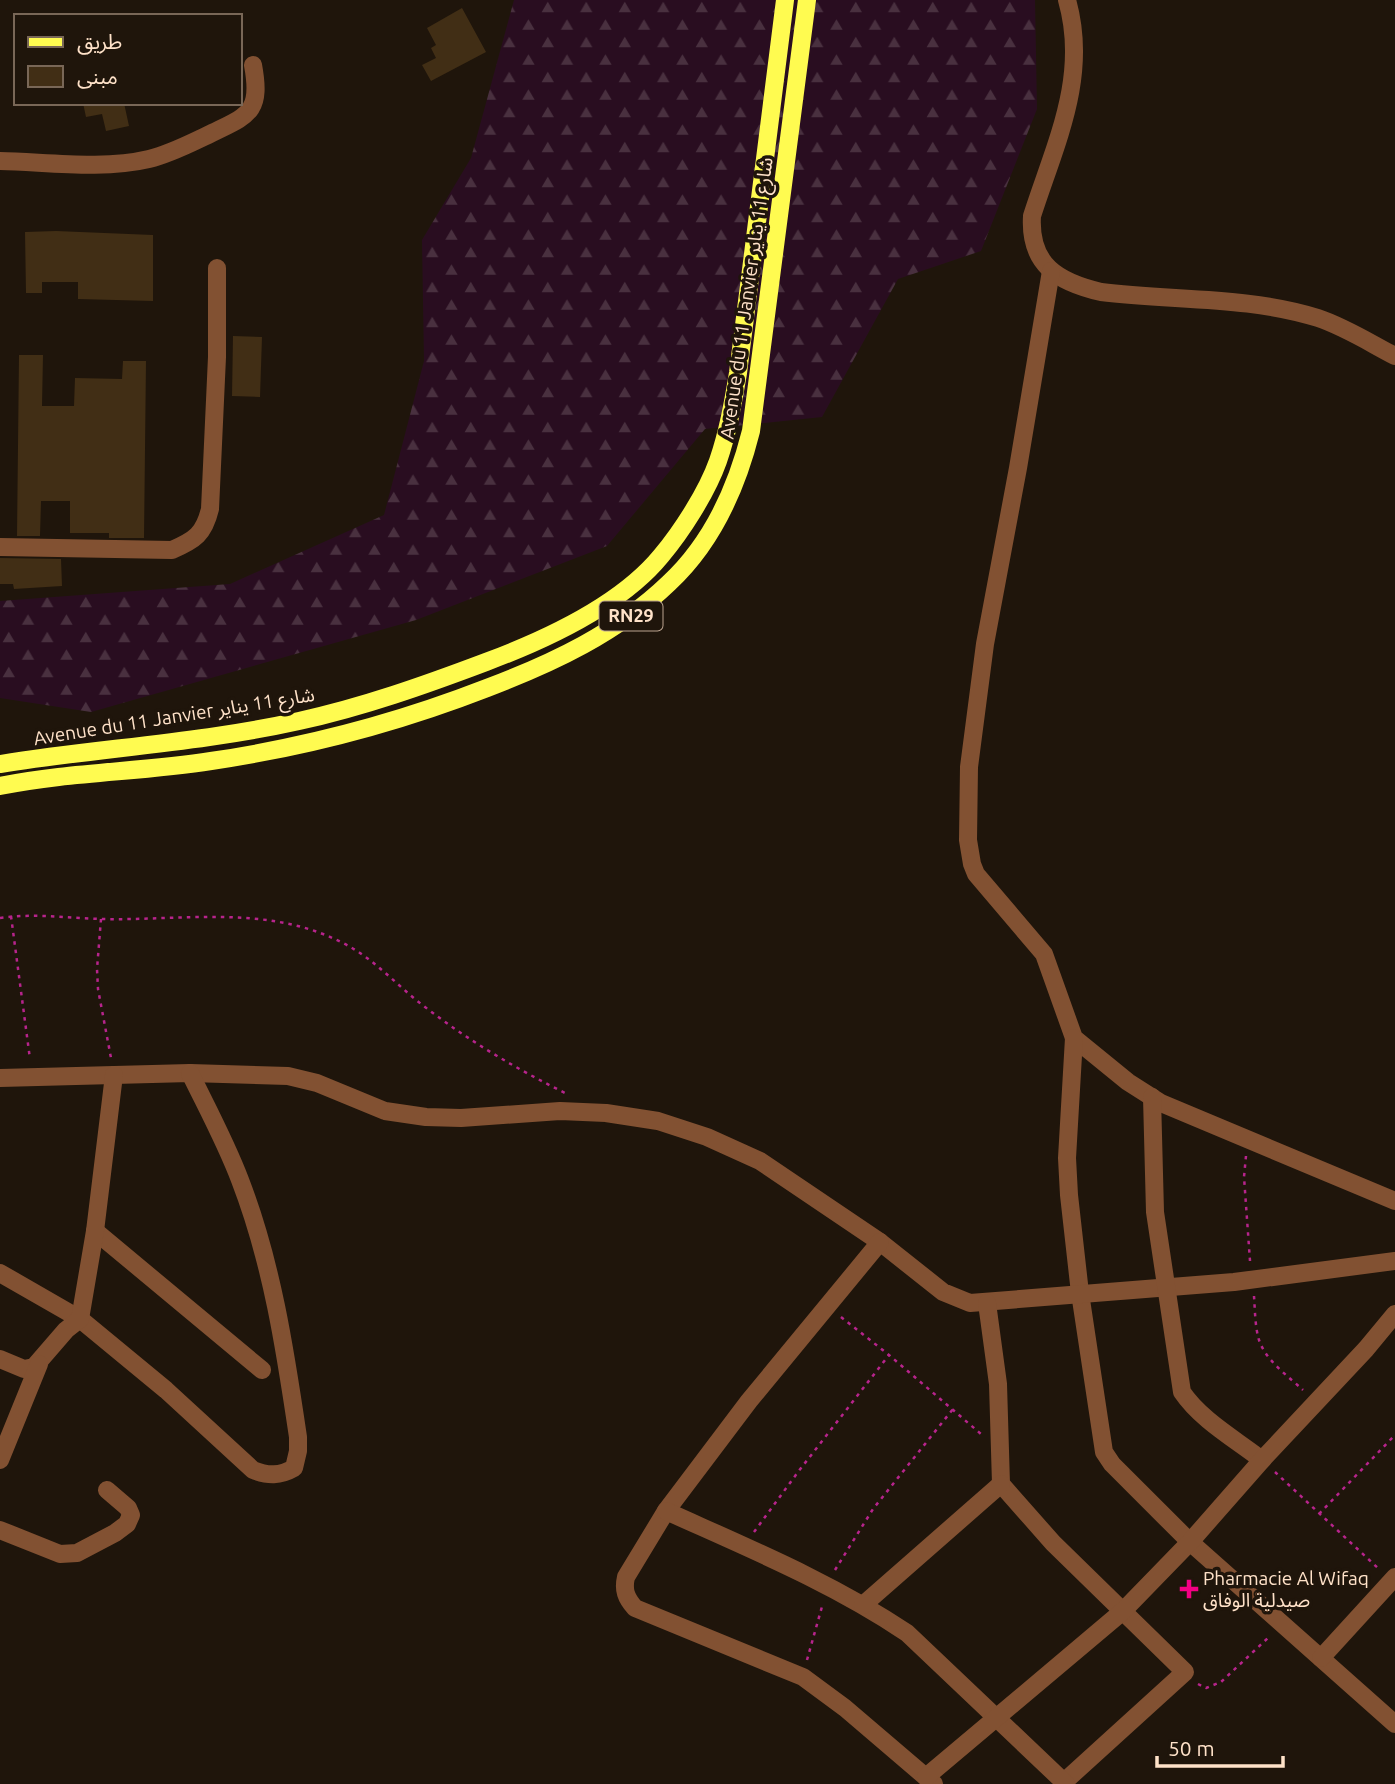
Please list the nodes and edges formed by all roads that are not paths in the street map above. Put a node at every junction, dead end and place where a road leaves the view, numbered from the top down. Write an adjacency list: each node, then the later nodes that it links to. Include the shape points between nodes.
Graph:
1 (785, 0): 10 (main road, Avenue du 11 Janvier شارع 11 يناير / RN29, via 730,422 718,463 695,507 660,557 622,591 569,626 491,660 363,705 235,732)
2 (807, 0): 11 (main road, Avenue du 11 Janvier شارع 11 يناير / RN29, via 751,432 732,492 696,552 670,582 632,615 578,649 447,704 365,730 208,762)
3 (1067, 0): 7 (street, via 1075,48 1073,85 1031,228 1036,250)
4 (253, 65): 5 (street, via 257,90 245,117 172,152 116,164)
5 (0, 161)
6 (218, 268): 9 (street, via 213,454 206,526 192,541 172,550)
7 (1051, 271): 8 (street, via 1077,286 1101,292 1295,312 1337,326); 12 (street, via 985,644 969,767 968,840 976,874 1044,954)
8 (1395, 356)
9 (0, 547)
10 (1, 763)
11 (0, 786)
12 (1074, 1038): 16 (street); 23 (street, via 1067,1158)
13 (190, 1073): 14 (street); 19 (street, via 288,1076 385,1111 426,1117 560,1111 658,1122 760,1161); 26 (street, via 240,1179 263,1248 280,1316 298,1437 293,1468 274,1475 253,1470)
14 (114, 1075): 15 (street); 18 (street)
15 (0, 1078)
16 (1152, 1097): 17 (street); 22 (street, via 1155,1212)
17 (1395, 1201)
18 (94, 1231): 26 (street); 29 (street)
19 (880, 1242): 24 (street, via 943,1292); 34 (street, via 749,1401)
20 (1395, 1261): 22 (street)
21 (0, 1273): 26 (street)
22 (1167, 1287): 23 (street); 31 (street, via 1181,1392)
23 (1080, 1293): 24 (street); 36 (street, via 1104,1452)
24 (986, 1304): 32 (street, via 998,1384)
25 (1395, 1314): 31 (street)
26 (80, 1319): 28 (street)
27 (0, 1359): 28 (street, via 24,1369)
28 (38, 1364): 30 (street)
29 (262, 1370)
30 (0, 1460)
31 (1262, 1460): 36 (street)
32 (1001, 1484): 38 (street); 39 (street)
33 (107, 1490): 35 (street, via 128,1508 127,1524 77,1553 60,1553)
34 (666, 1511): 38 (street); 43 (street, via 626,1577 628,1601 635,1608 803,1677)
35 (0, 1530)
36 (1191, 1542): 39 (street); 40 (street)
37 (1393, 1579): 40 (street)
38 (863, 1605): 41 (street, via 907,1633)
39 (1123, 1611): 41 (street); 44 (street, via 1185,1672)
40 (1321, 1658): 42 (street)
41 (995, 1718): 43 (street); 44 (street)
42 (1395, 1724)
43 (930, 1780)
44 (1065, 1783)

